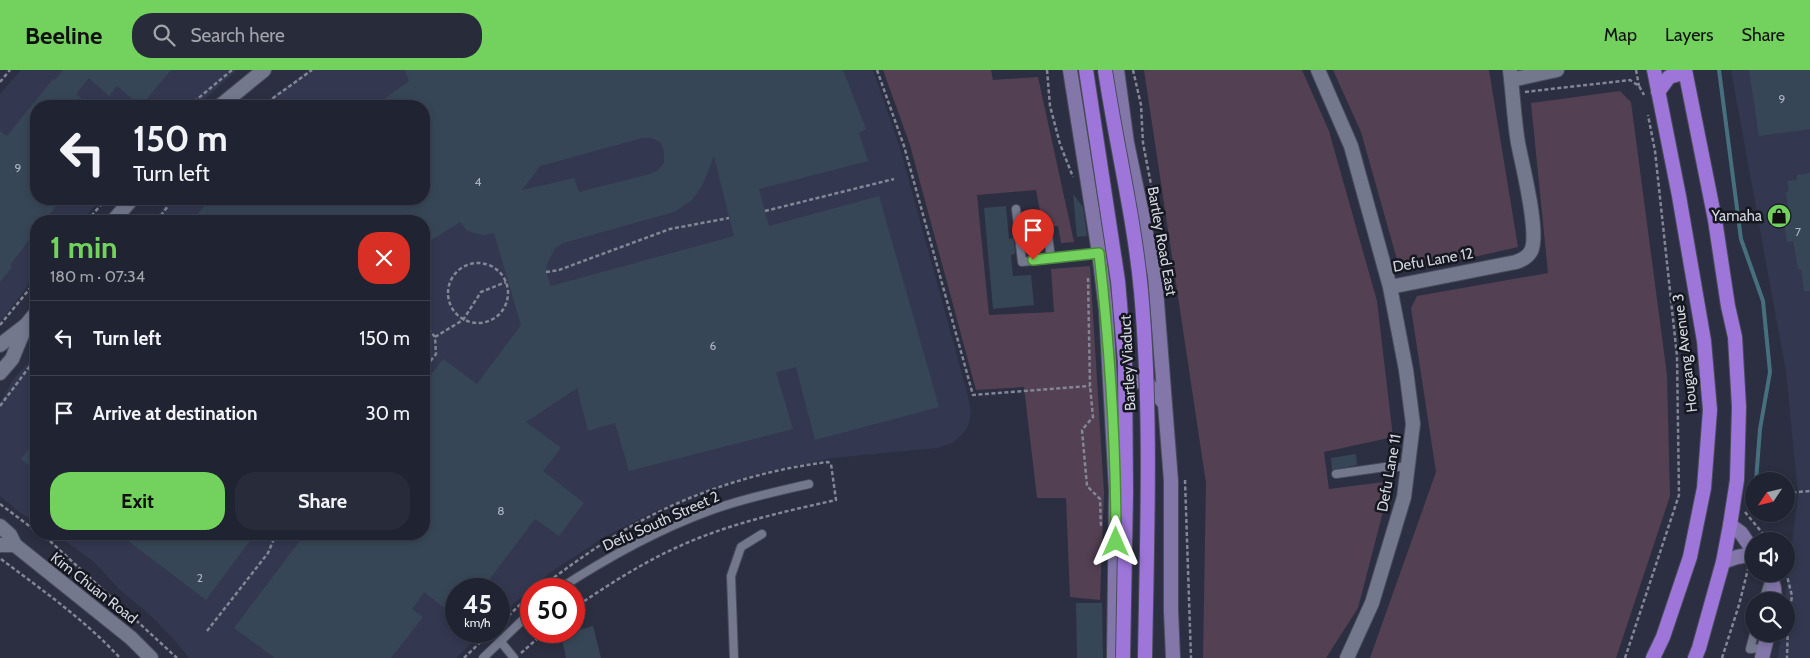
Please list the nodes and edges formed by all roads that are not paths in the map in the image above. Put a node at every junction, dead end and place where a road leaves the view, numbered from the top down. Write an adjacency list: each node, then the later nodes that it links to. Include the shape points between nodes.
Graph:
1 (264, 70): 12 (street)
2 (1070, 70): 17 (main road)
3 (1086, 70): 49 (highway, Bartley Viaduct, bridge, via 1118,282 1125,362)
4 (1105, 70): 50 (highway, Bartley Viaduct, bridge, via 1136,256 1145,342)
5 (1117, 70): 25 (main road, Bartley Road East, via 1127,143 1155,276)
6 (1318, 70): 19 (street, Defu Lane 12, via 1351,146)
7 (1557, 70): 10 (street)
8 (1654, 70): 11 (highway, Hougang Avenue 3)
9 (1685, 71): 11 (highway, via 1669,77); 29 (highway, via 1735,337 1739,407 1737,480)
10 (1511, 81): 19 (street, Defu Lane 12, via 1518,143 1530,204 1532,250 1523,260 1516,262)
11 (1658, 92): 53 (highway, Hougang Avenue 3, via 1704,340 1710,410 1704,488 1690,557)
12 (227, 100)
13 (127, 205): 15 (street)
14 (1016, 209): 18 (lane, via 1022,262)
15 (118, 215)
16 (1042, 236): 18 (lane, via 1048,235)
17 (1093, 254): 18 (lane); 24 (main road, via 1106,310)
18 (1051, 258)
19 (1390, 287): 26 (street, Defu Lane 11, via 1413,424)
20 (30, 320): 21 (street)
21 (26, 325): 22 (street); 23 (street, via 12,359)
22 (0, 345)
23 (0, 373)
24 (1111, 402): 25 (main road, via 1119,388 1137,380 1149,385); 48 (main road, via 1116,490)
25 (1165, 404): 51 (main road, Bartley Road East, via 1171,481)
26 (1408, 467): 27 (lane); 52 (street, Defu Lane 11, via 1404,497 1372,602)
27 (1336, 474)
28 (809, 484): 37 (lane, Defu South Street 2, via 709,511 634,545)
29 (1730, 525): 32 (main road, via 1741,533); 36 (highway)
30 (0, 526): 33 (street, Kim Chuan Road)
31 (762, 534): 47 (lane, via 741,547 731,576)
32 (1745, 542)
33 (15, 545): 34 (street); 44 (street, Kim Chuan Road, via 131,638)
34 (0, 546)
35 (1745, 557): 36 (main road)
36 (1723, 562): 54 (highway)
37 (576, 578)
38 (520, 623): 39 (lane)
39 (510, 633)
40 (1751, 642): 43 (lane, via 1748,653)
41 (500, 643): 45 (lane)
42 (502, 643): 46 (lane)
43 (1763, 653)
44 (151, 658)
45 (483, 658)
46 (515, 658)
47 (734, 658)
48 (1114, 658)
49 (1123, 658)
50 (1145, 658)
51 (1173, 658)
52 (1347, 658)
53 (1653, 658)
54 (1694, 658)

